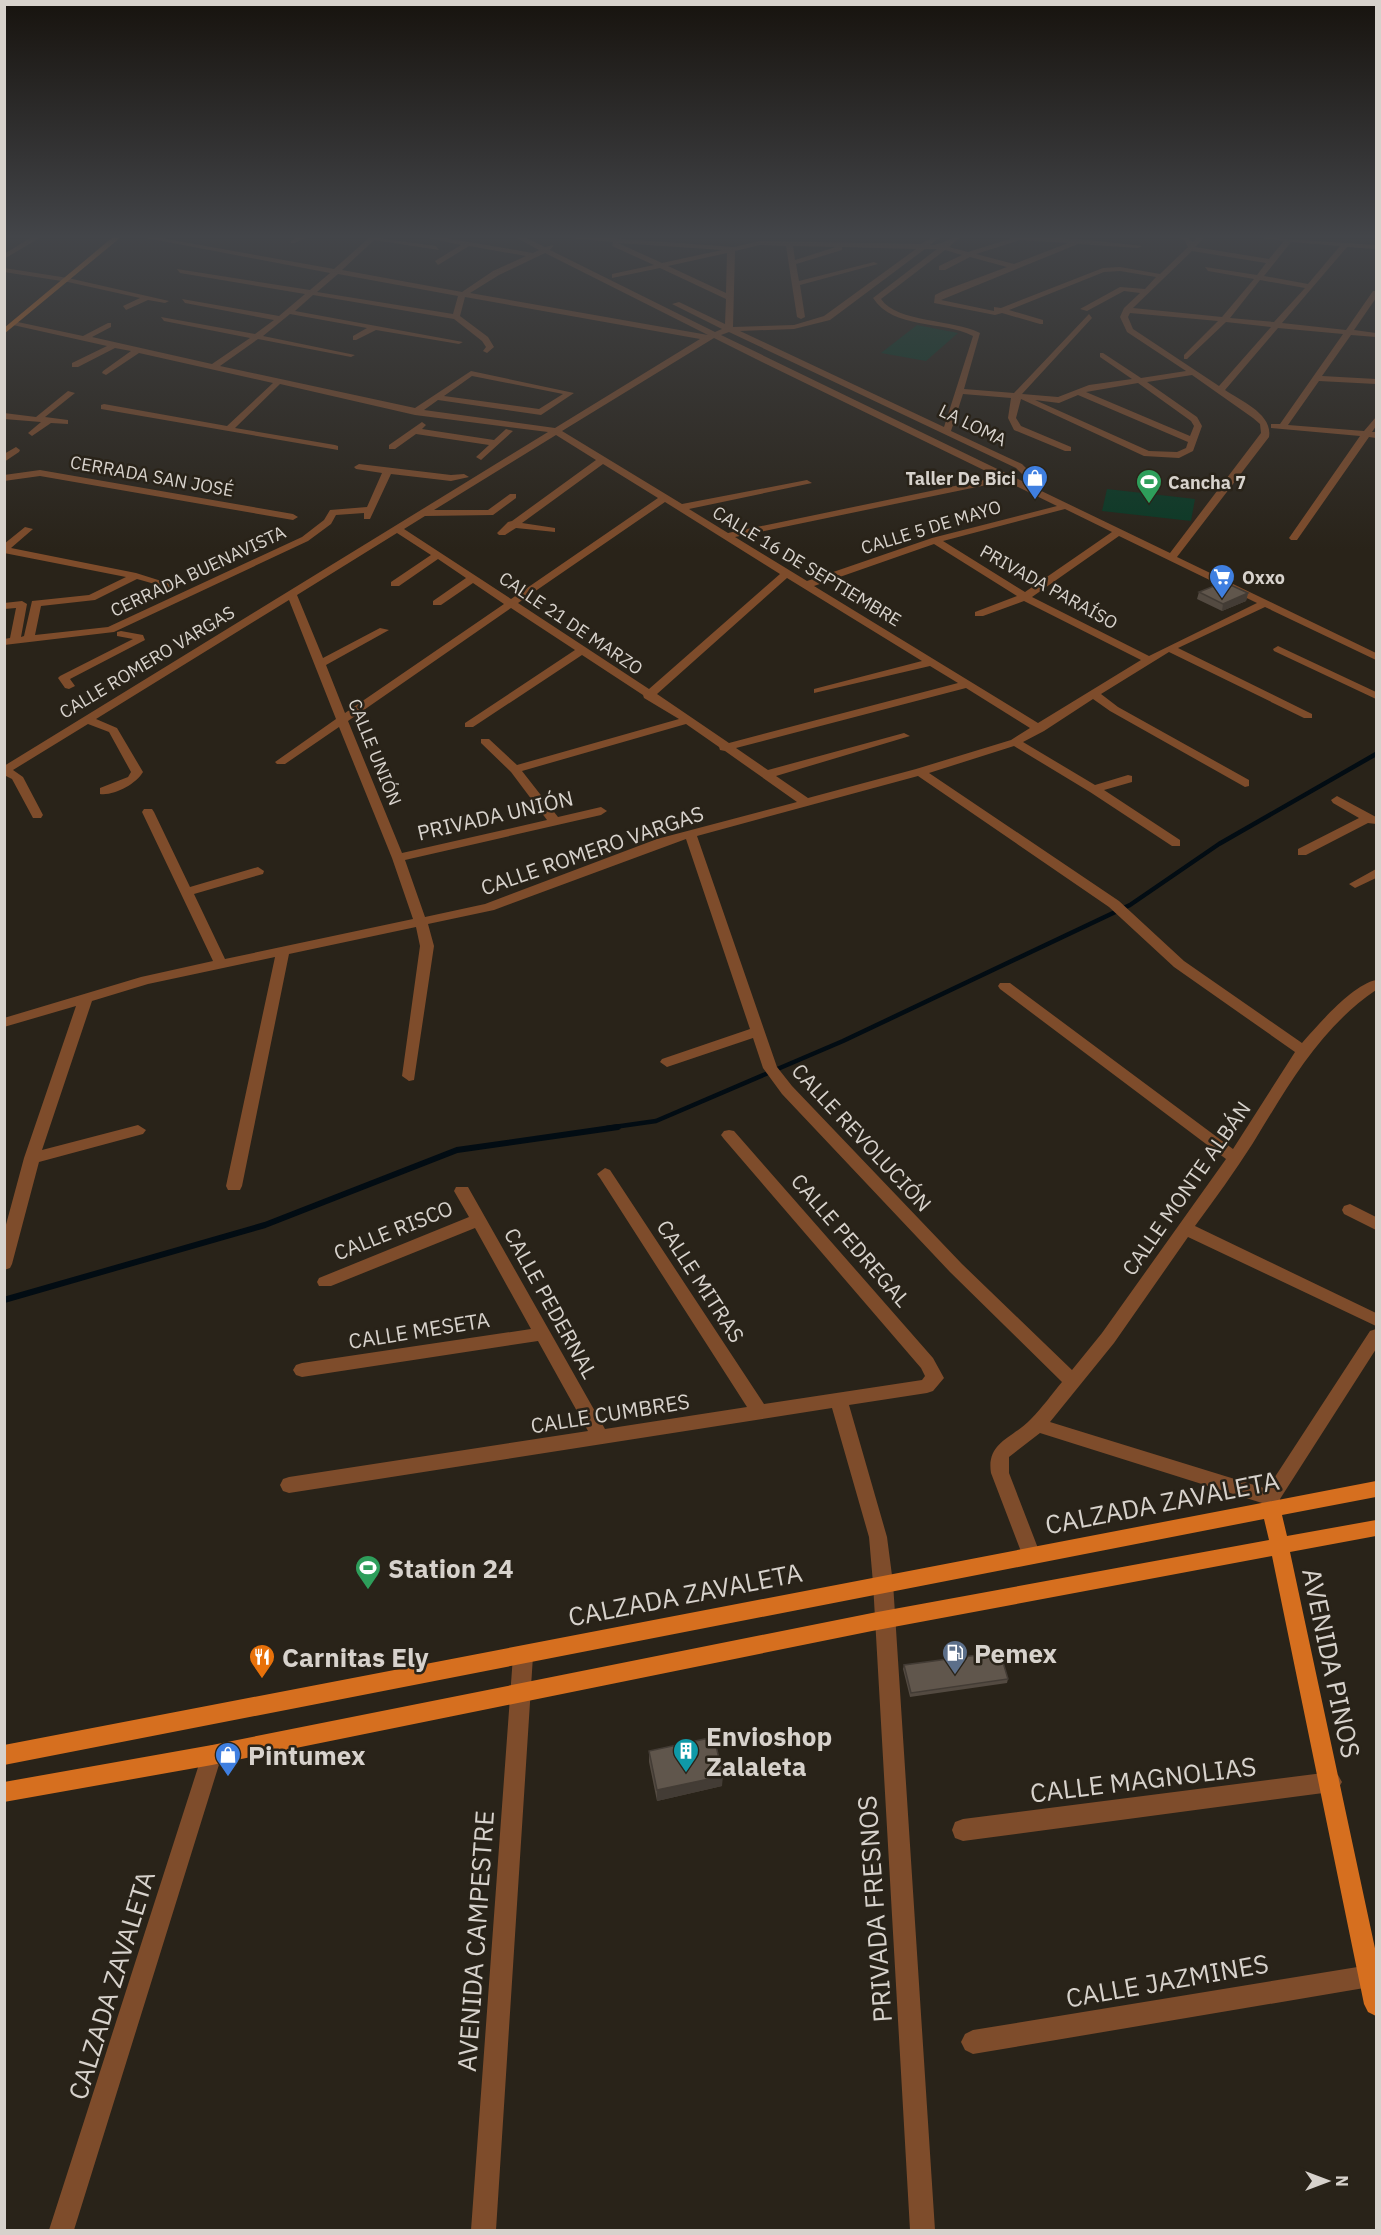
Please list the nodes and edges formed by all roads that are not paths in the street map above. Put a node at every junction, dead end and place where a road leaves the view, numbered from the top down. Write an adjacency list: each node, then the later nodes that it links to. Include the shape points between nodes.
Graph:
1 (99, 341): 16 (street)
2 (252, 341): 23 (street)
3 (281, 341): 19 (street)
4 (455, 341): 15 (street)
5 (486, 341): 18 (street)
6 (704, 341): 57 (street, CALLE ROMERO VARGAS)
7 (720, 341): 28 (street)
8 (755, 341): 26 (street, LA LOMA)
9 (975, 341): 32 (street)
10 (1064, 341): 37 (street)
11 (1146, 341): 24 (street)
12 (1203, 341): 21 (street)
13 (1264, 341): 34 (street)
14 (1341, 341): 27 (street)
15 (459, 342)
16 (114, 345): 17 (street); 22 (street)
17 (138, 350): 23 (street); 25 (street)
18 (488, 351)
19 (351, 355)
20 (1103, 355): 29 (street)
21 (1187, 357)
22 (75, 365)
23 (213, 367): 31 (street)
24 (1191, 372): 29 (street); 34 (street)
25 (106, 373)
26 (827, 375): 28 (street); 46 (street, LA LOMA)
27 (1317, 378): 30 (street); 52 (street)
28 (806, 380): 51 (street)
29 (1141, 381): 33 (street); 60 (street, via 1194,418 1198,426)
30 (1377, 382)
31 (277, 383): 40 (street); 53 (street)
32 (960, 391): 37 (street); 39 (street)
33 (1078, 392): 37 (street, via 1047,401); 60 (street)
34 (1219, 392): 50 (street)
35 (71, 393): 45 (street)
36 (436, 397): 36 (street, via 541,412 570,393 471,373); 40 (street)
37 (1020, 398): 60 (street, via 1147,454 1179,455 1190,450); 64 (street, via 1012,418 1017,428)
38 (104, 407): 53 (street)
39 (954, 409): 41 (street); 54 (street)
40 (415, 412): 42 (street)
41 (944, 412)
42 (433, 414): 55 (street); 57 (street)
43 (933, 415): 46 (street)
44 (4, 416): 45 (street)
45 (39, 418): 47 (street)
46 (920, 418): 51 (street); 54 (street, LA LOMA)
47 (50, 420): 49 (street); 58 (street)
48 (1377, 420): 59 (street)
49 (65, 422)
50 (1266, 424): 52 (street); 93 (street, via 1265,437)
51 (899, 425): 72 (street)
52 (1282, 427): 59 (street)
53 (228, 430): 63 (street)
54 (947, 430): 75 (street, LA LOMA, via 1019,466 1029,476)
55 (415, 431): 61 (street); 62 (street)
56 (509, 431): 61 (street)
57 (556, 431): 68 (street, CALLE 16 DE SEPTIEMBRE); 80 (street, CALLE ROMERO VARGAS)
58 (32, 434)
59 (1372, 435): 89 (street)
60 (1194, 441)
61 (495, 443): 66 (street)
62 (392, 447)
63 (335, 448)
64 (1068, 449)
65 (16, 450): 67 (street)
66 (481, 457)
67 (4, 459)
68 (602, 460): 77 (street, CALLE 16 DE SEPTIEMBRE); 82 (street)
69 (359, 467): 70 (street)
70 (388, 470): 71 (street); 110 (street, CERRADA BUENAVISTA, via 366,518 328,522 285,549 126,623 93,633)
71 (464, 477)
72 (1010, 477): 75 (street); 88 (street)
73 (4, 478): 81 (street, CERRADA SAN JOSÉ, via 40,473)
74 (807, 483): 79 (street)
75 (1024, 485): 78 (street)
76 (513, 496): 80 (street, via 490,513)
77 (663, 499): 79 (street, CALLE 16 DE SEPTIEMBRE); 105 (street)
78 (1067, 506): 86 (street); 90 (street, CALLE 5 DE MAYO)
79 (678, 508): 88 (street, CALLE 16 DE SEPTIEMBRE)
80 (424, 513): 84 (street, CALLE ROMERO VARGAS)
81 (293, 517)
82 (512, 524): 85 (street); 87 (street)
83 (28, 529): 91 (street)
84 (398, 529): 92 (street, CALLE 21 DE MARZO); 100 (street, CALLE ROMERO VARGAS)
85 (552, 530)
86 (1120, 531): 93 (street); 101 (street)
87 (502, 533)
88 (727, 536): 94 (street, CALLE 16 DE SEPTIEMBRE)
89 (1294, 538)
90 (935, 540): 99 (street, CALLE 5 DE MAYO); 101 (street, PRIVADA PARAÍSO)
91 (4, 550): 95 (street)
92 (436, 556): 96 (street, CALLE 21 DE MARZO); 97 (street)
93 (1172, 557): 104 (street)
94 (787, 573): 99 (street, CALLE 16 DE SEPTIEMBRE); 123 (street)
95 (136, 576): 98 (street); 110 (street, via 91,598 36,603)
96 (472, 579): 103 (street); 105 (street, CALLE 21 DE MARZO)
97 (395, 584)
98 (169, 585)
99 (806, 585): 117 (street, CALLE 16 DE SEPTIEMBRE)
100 (292, 596): 118 (street, CALLE UNIÓN); 127 (street, CALLE ROMERO VARGAS)
101 (1025, 597): 107 (street); 116 (street, PRIVADA PARAÍSO)
102 (196, 599): 109 (street)
103 (437, 603)
104 (1266, 603): 112 (street, CALLE ROMERO VARGAS); 115 (street)
105 (511, 604): 114 (street, CALLE 21 DE MARZO); 126 (street)
106 (4, 606): 111 (street, via 22,604)
107 (979, 614)
108 (384, 630): 118 (street)
109 (121, 634): 111 (street); 120 (street, via 140,640 64,678)
110 (29, 640): 111 (street, CERRADA BUENAVISTA)
111 (8, 643)
112 (1169, 648): 116 (street, CALLE ROMERO VARGAS); 125 (street)
113 (1278, 649): 124 (street)
114 (581, 651): 123 (street, CALLE 21 DE MARZO); 129 (street)
115 (1377, 657)
116 (1149, 660): 122 (street, CALLE ROMERO VARGAS)
117 (932, 662): 119 (street, CALLE 16 DE SEPTIEMBRE); 121 (street)
118 (320, 664): 126 (street, CALLE UNIÓN)
119 (968, 684): 130 (street, CALLE 16 DE SEPTIEMBRE); 134 (street)
120 (69, 686)
121 (818, 691)
122 (1095, 695): 130 (street, CALLE ROMERO VARGAS); 141 (street)
123 (648, 696): 128 (street, CALLE 21 DE MARZO)
124 (1377, 696)
125 (1308, 716)
126 (342, 718): 135 (street); 154 (street, CALLE UNIÓN)
127 (87, 720): 137 (street, CALLE ROMERO VARGAS); 143 (street, via 113,730 137,772 134,779)
128 (688, 720): 134 (street, CALLE 21 DE MARZO); 136 (street)
129 (469, 725)
130 (1040, 729): 133 (street, CALLE ROMERO VARGAS)
131 (904, 736): 139 (street)
132 (485, 741): 136 (street)
133 (1016, 742): 138 (street, CALLE ROMERO VARGAS); 142 (street)
134 (724, 747): 139 (street, CALLE 21 DE MARZO)
135 (281, 762)
136 (515, 769): 149 (street)
137 (5, 770): 148 (street, via 17,777)
138 (920, 772): 145 (street, CALLE ROMERO VARGAS); 167 (street, via 1114,904 1179,964)
139 (765, 775): 145 (street, CALLE 21 DE MARZO)
140 (1128, 780): 142 (street)
141 (1245, 783)
142 (1094, 789): 152 (street)
143 (104, 791)
144 (1337, 800): 150 (street)
145 (807, 803): 151 (street, CALLE ROMERO VARGAS)
146 (602, 811): 149 (street, PRIVADA UNIÓN)
147 (147, 812): 158 (street)
148 (37, 814)
149 (554, 820): 154 (street, PRIVADA UNIÓN)
150 (1372, 820): 153 (street)
151 (690, 834): 159 (street, CALLE ROMERO VARGAS, via 489,907); 166 (street, CALLE REVOLUCIÓN)
152 (1176, 843)
153 (1302, 852)
154 (398, 858): 159 (street, CALLE UNIÓN)
155 (258, 871): 158 (street)
156 (1377, 873): 157 (street)
157 (1355, 884)
158 (186, 892): 161 (street)
159 (420, 923): 160 (street, CALLE ROMERO VARGAS); 169 (street, CALLE UNIÓN, via 427,946)
160 (284, 952): 161 (street, CALLE ROMERO VARGAS); 175 (street)
161 (221, 964): 164 (street, CALLE ROMERO VARGAS)
162 (1377, 984): 167 (street, CALLE MONTE ALBÁN, via 1344,1008)
163 (1005, 986): 173 (street)
164 (86, 997): 165 (street, CALLE ROMERO VARGAS); 172 (street)
165 (4, 1023)
166 (757, 1032): 168 (street); 188 (street, CALLE REVOLUCIÓN, via 770,1068 787,1090 956,1268)
167 (1303, 1051): 173 (street, CALLE MONTE ALBÁN)
168 (667, 1062)
169 (409, 1076)
170 (138, 1130): 172 (street)
171 (729, 1135): 187 (street, CALLE PEDREGAL, via 927,1363)
172 (32, 1158): 181 (street)
173 (1235, 1158): 180 (street, CALLE MONTE ALBÁN)
174 (605, 1174): 190 (street, CALLE MITRAS)
175 (234, 1186)
176 (462, 1191): 178 (street, CALLE PEDERNAL)
177 (1350, 1210): 179 (street)
178 (478, 1220): 182 (street, CALLE RISCO); 184 (street, CALLE PEDERNAL)
179 (1377, 1224)
180 (1184, 1228): 183 (street); 188 (street, CALLE MONTE ALBÁN)
181 (4, 1264)
182 (325, 1282)
183 (1377, 1320)
184 (542, 1334): 186 (street, CALLE MESETA); 192 (street, CALLE PEDERNAL)
185 (1377, 1336): 195 (street)
186 (302, 1370)
187 (935, 1378): 189 (street, CALLE CUMBRES, via 927,1386)
188 (1073, 1382): 191 (street, CALLE MONTE ALBÁN)
189 (839, 1400): 190 (street, CALLE CUMBRES); 199 (street, PRIVADA FRESNOS, via 878,1537)
190 (760, 1412): 192 (street, CALLE CUMBRES)
191 (1037, 1425): 195 (street); 198 (street, CALLE MONTE ALBÁN, via 1002,1452 998,1461)
192 (600, 1437): 193 (street, CALLE CUMBRES)
193 (290, 1485)
194 (1377, 1489): 195 (main road, CALZADA ZAVALETA)
195 (1272, 1504): 197 (main road, AVENIDA PINOS); 198 (main road, CALZADA ZAVALETA)
196 (1377, 1528): 197 (main road)
197 (1279, 1546): 200 (main road); 205 (main road, AVENIDA PINOS)
198 (1032, 1556): 199 (main road, CALZADA ZAVALETA)
199 (883, 1584): 200 (street, PRIVADA FRESNOS); 201 (main road, CALZADA ZAVALETA)
200 (885, 1620): 202 (main road); 213 (street, PRIVADA FRESNOS)
201 (523, 1656): 202 (street, AVENIDA CAMPESTRE); 203 (main road, CALZADA ZAVALETA)
202 (521, 1694): 204 (main road); 212 (street, AVENIDA CAMPESTRE)
203 (4, 1755)
204 (212, 1755): 206 (main road); 211 (street, CALZADA ZAVALETA)
205 (1331, 1782): 207 (street, CALLE MAGNOLIAS); 208 (main road, AVENIDA PINOS)
206 (4, 1792)
207 (963, 1830)
208 (1373, 1975): 209 (main road, AVENIDA PINOS); 210 (street, CALLE JAZMINES)
209 (1377, 2004)
210 (973, 2042)
211 (61, 2230)
212 (483, 2230)
213 (923, 2230)

